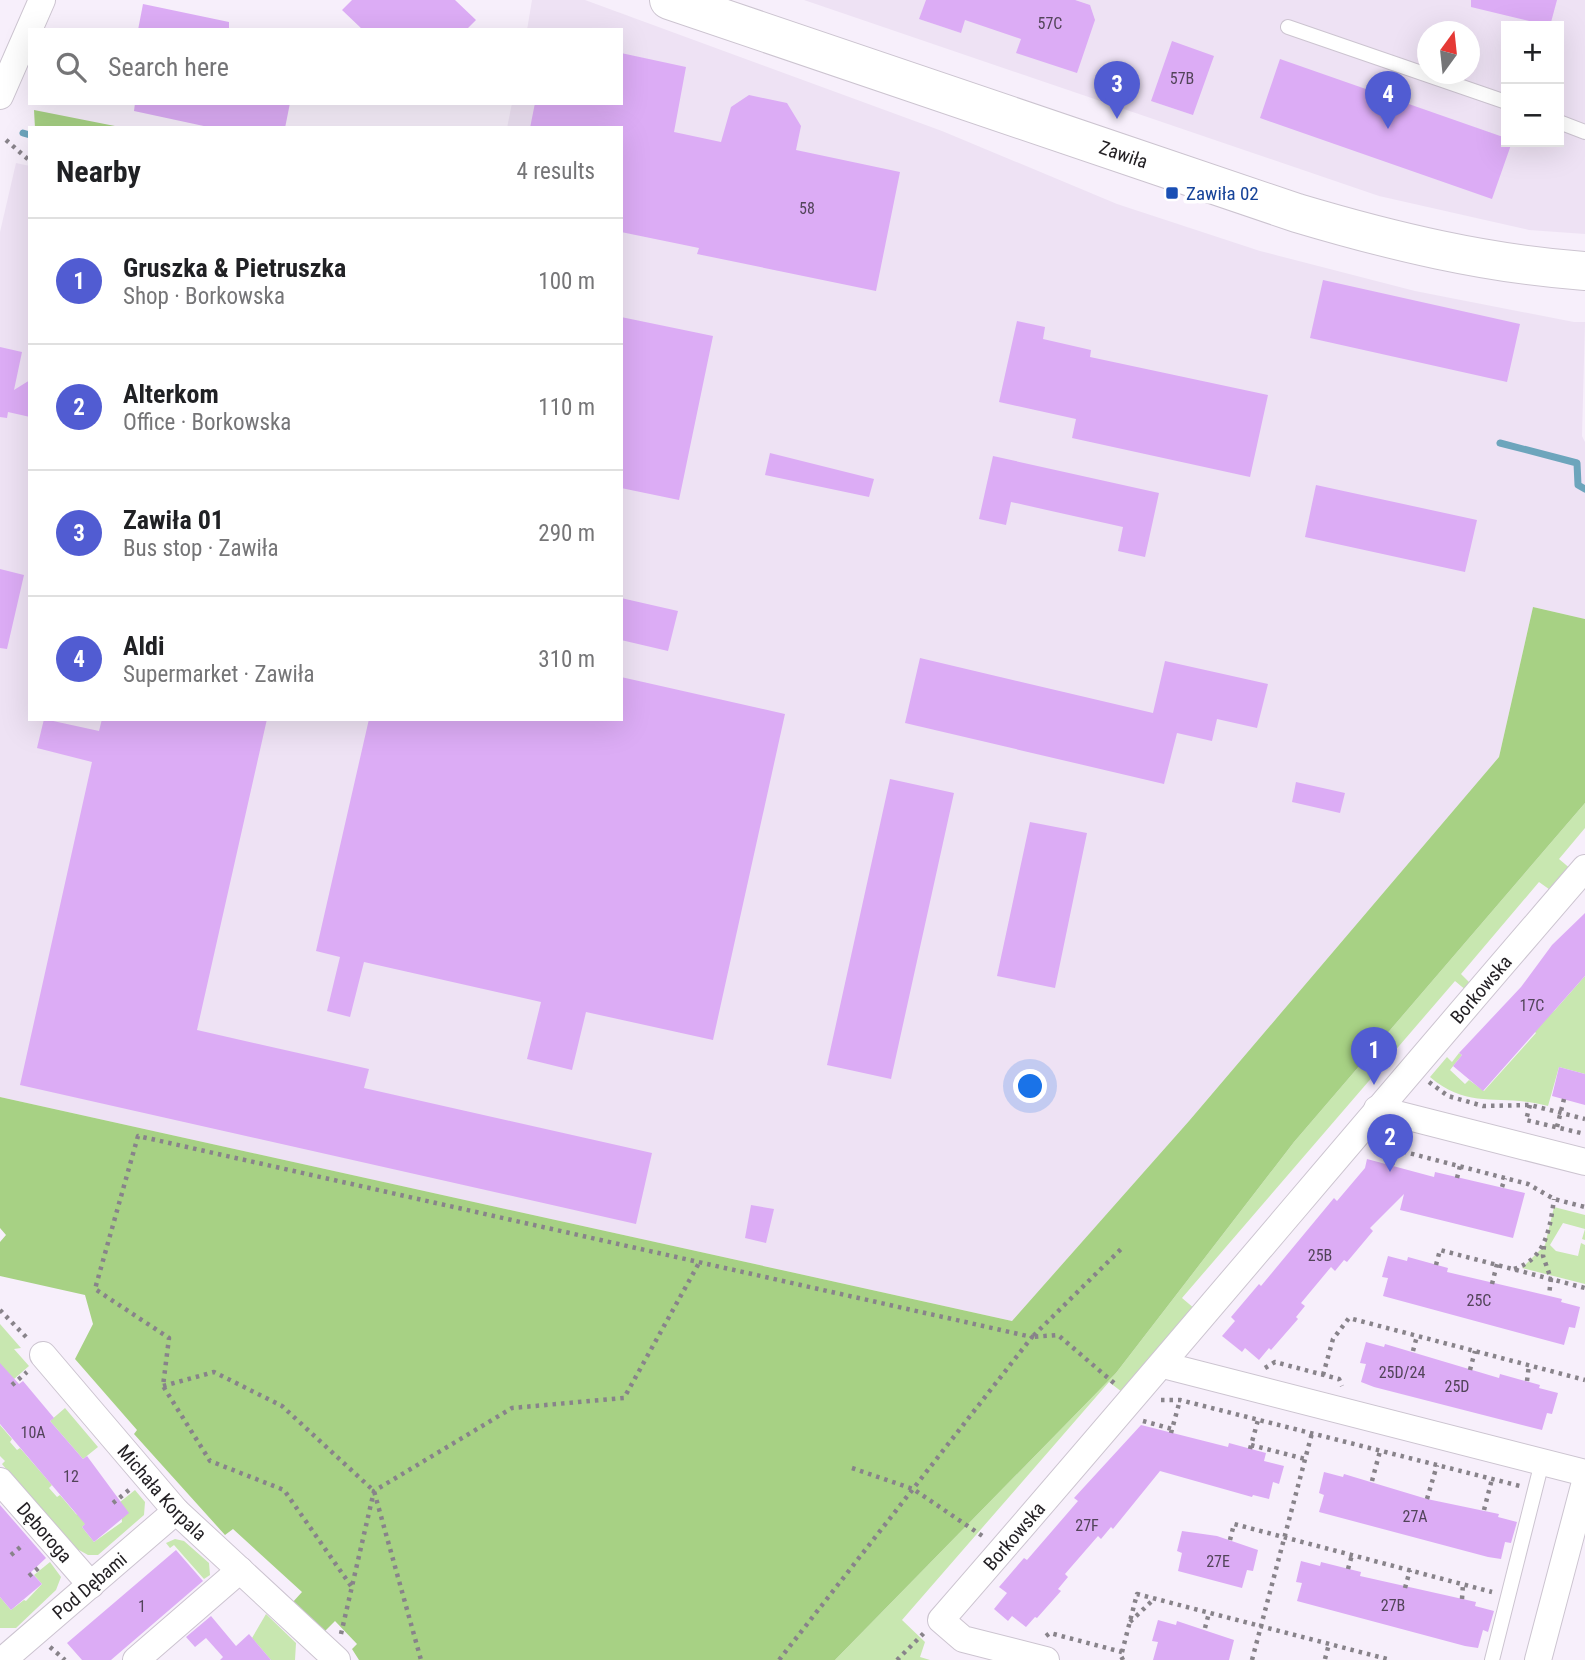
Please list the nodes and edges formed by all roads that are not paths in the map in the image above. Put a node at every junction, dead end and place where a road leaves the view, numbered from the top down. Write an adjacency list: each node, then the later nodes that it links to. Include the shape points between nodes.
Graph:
1 (42, 0): 4 (street)
2 (669, 0): 10 (street, Zawiła, via 1381,238 1472,258)
3 (1288, 27): 7 (lane)
4 (28, 28)
5 (28, 29): 6 (street)
6 (3, 80)
7 (1501, 100)
8 (1564, 124): 9 (lane)
9 (1585, 132)
10 (1585, 271)
11 (1585, 869): 12 (street, Borkowska)
12 (1377, 1110): 13 (street); 15 (street, Borkowska)
13 (1585, 1162)
14 (37, 1362): 20 (street, Michała Korpala)
15 (1163, 1365): 16 (street); 23 (street, Borkowska, via 1142,1401 941,1620 963,1639)
16 (1542, 1462): 17 (street); 27 (lane)
17 (1585, 1473)
18 (0, 1480): 22 (street, Dęboroga)
19 (1585, 1482): 28 (street)
20 (176, 1511): 21 (street, Michała Korpala); 22 (street, Pod Dębami)
21 (240, 1570): 24 (street, Michała Korpala); 26 (street)
22 (90, 1585): 25 (street, Pod Dębami)
23 (1043, 1649)
24 (332, 1654)
25 (2, 1659)
26 (136, 1660)
27 (1492, 1660)
28 (1538, 1660)

